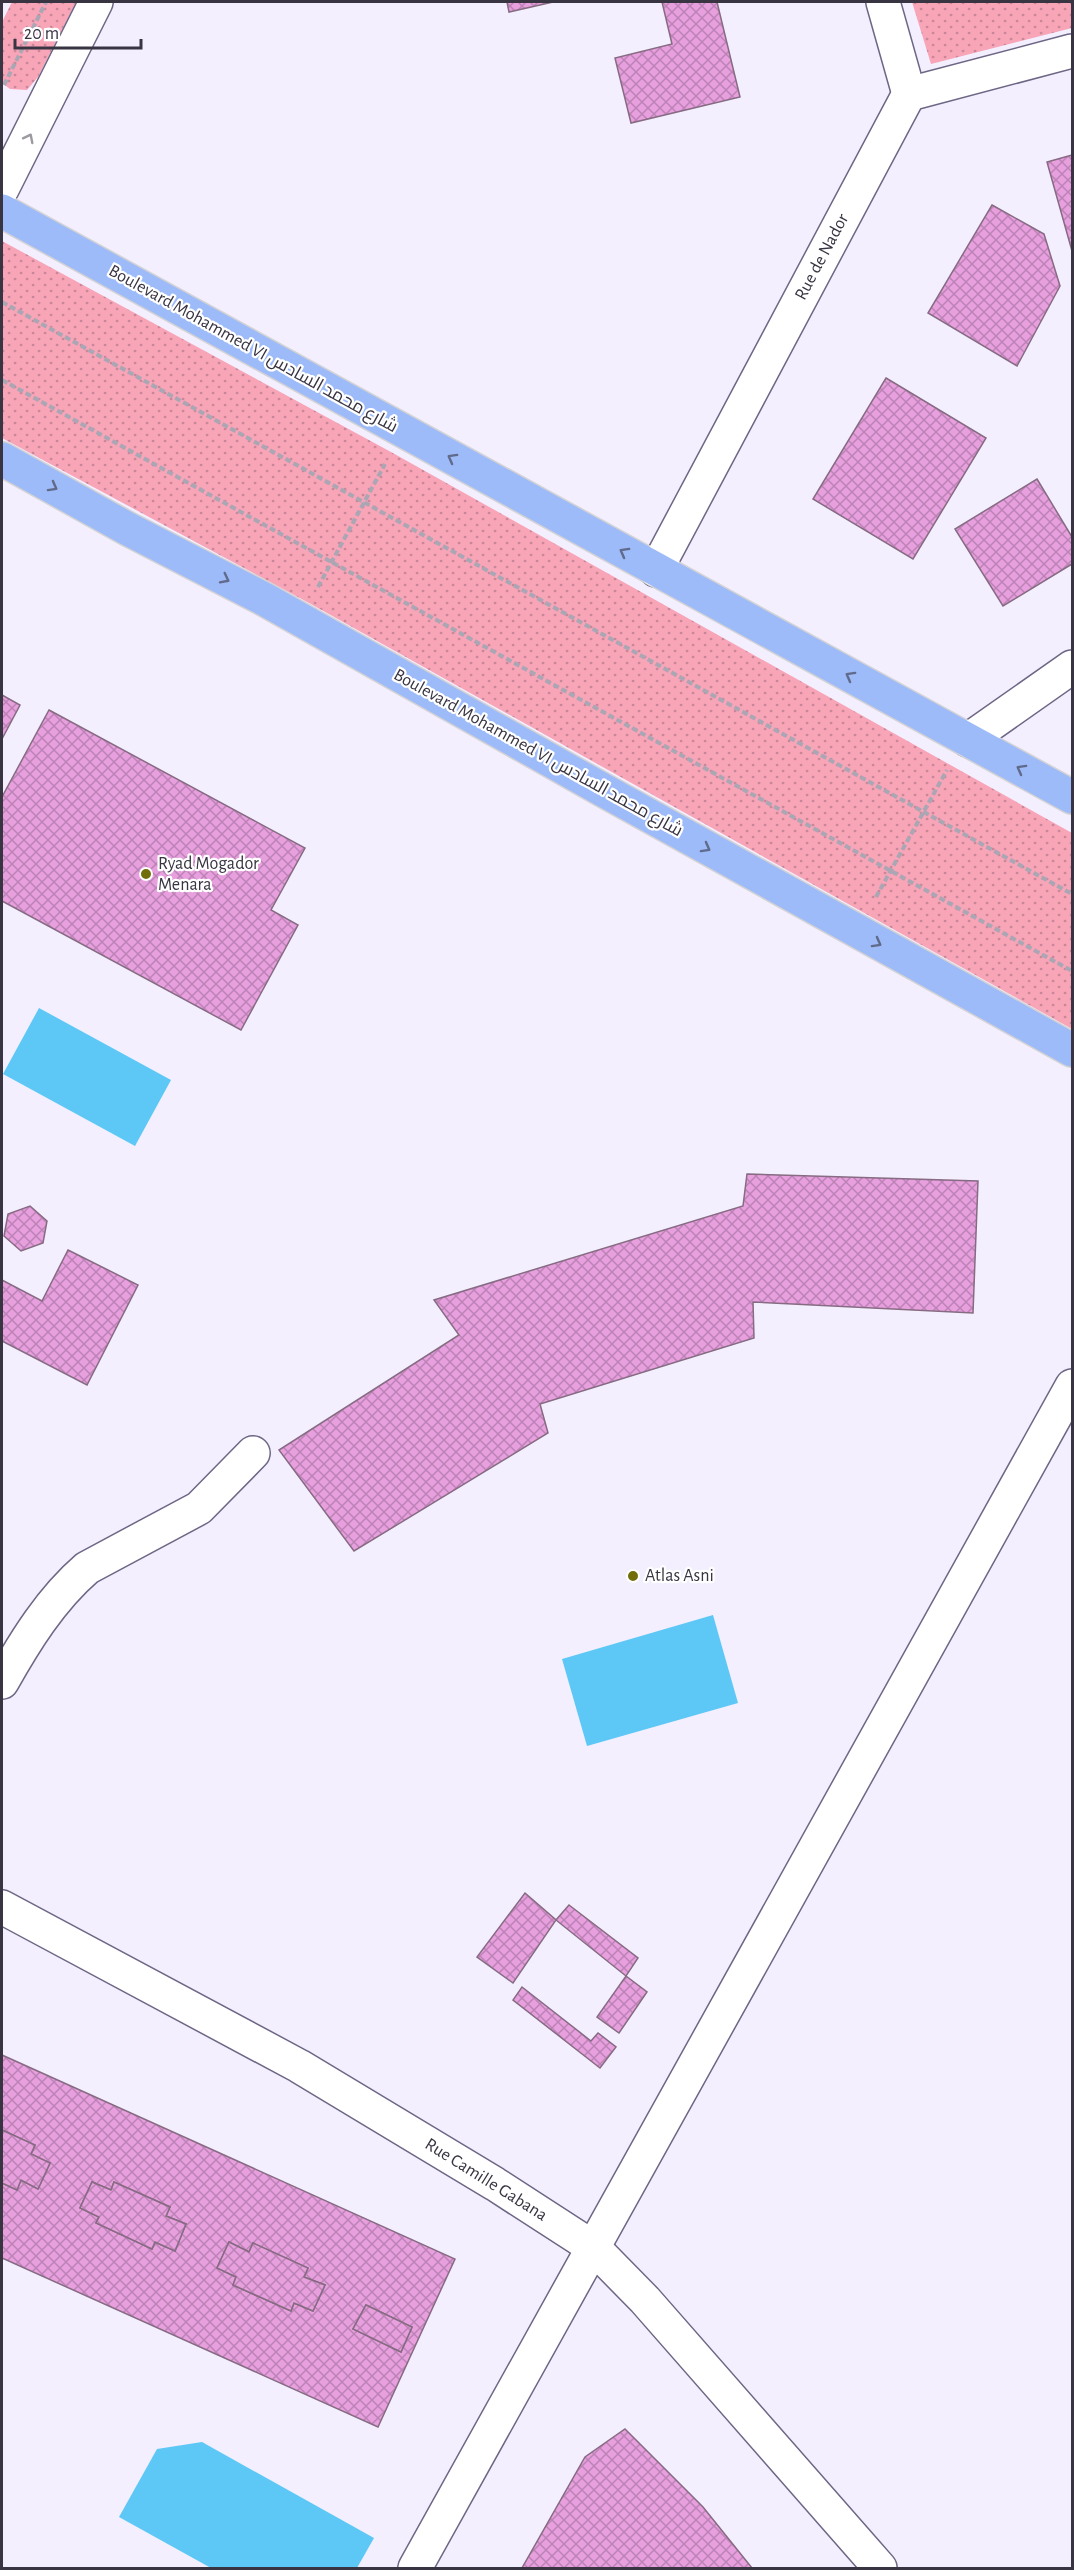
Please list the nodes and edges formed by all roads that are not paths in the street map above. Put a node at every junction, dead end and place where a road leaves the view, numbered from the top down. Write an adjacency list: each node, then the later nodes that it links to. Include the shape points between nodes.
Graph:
1 (96, 2): 5 (street, one-way to 1)
2 (883, 2): 4 (street)
3 (1072, 51): 4 (street)
4 (909, 94): 8 (street, Rue de Nador)
5 (2, 189)
6 (2, 212): 8 (main road, Boulevard Mohammed VI شارع محمد السادس, one-way to 6)
7 (2, 459): 12 (main road, Boulevard Mohammed VI شارع محمد السادس, one-way to 12, via 264,599)
8 (656, 570): 10 (main road, Boulevard Mohammed VI شارع محمد السادس, one-way to 8)
9 (1072, 668): 10 (street)
10 (959, 752): 11 (main road, Boulevard Mohammed VI شارع محمد السادس, one-way to 10)
11 (1072, 797)
12 (1072, 1050)
13 (1072, 1386): 17 (street)
14 (253, 1453): 15 (street, via 199,1508 87,1568 73,1580 30,1636)
15 (2, 1682)
16 (2, 1907): 17 (street, Rue Camille Gabana, via 299,2066)
17 (594, 2248): 18 (street); 19 (street, Rue Camille Gabana, via 645,2300)
18 (415, 2568)
19 (880, 2568)

